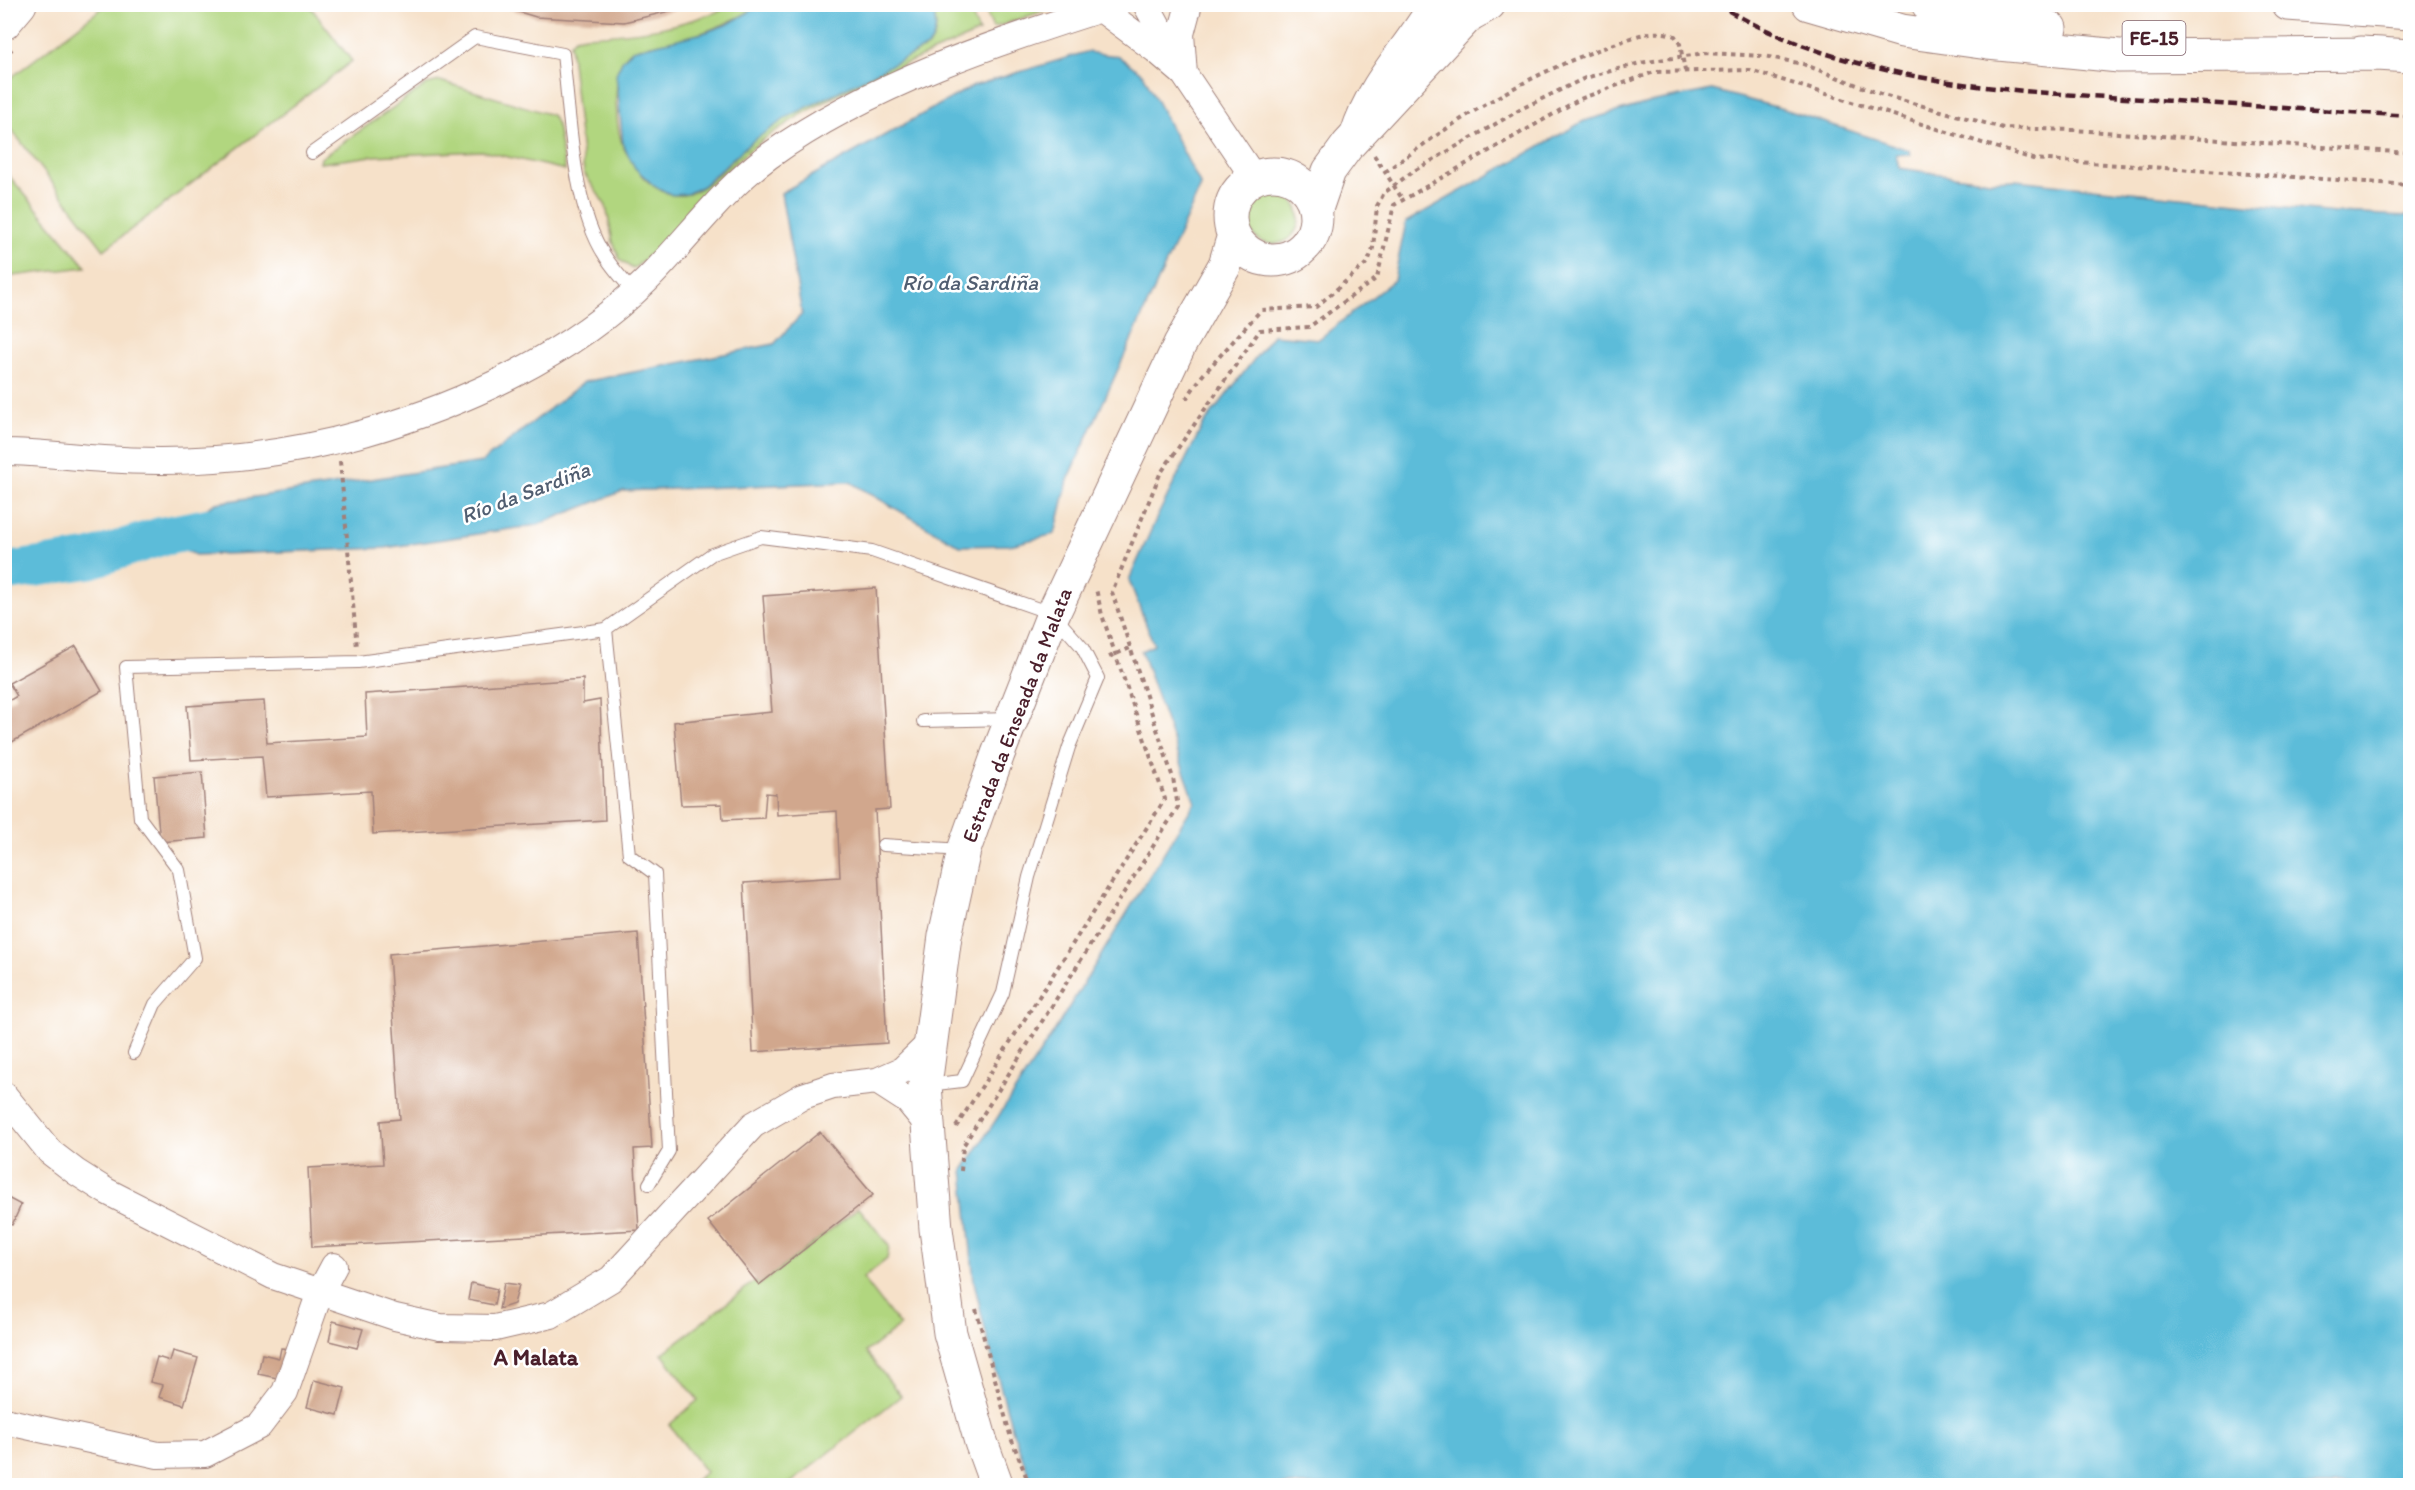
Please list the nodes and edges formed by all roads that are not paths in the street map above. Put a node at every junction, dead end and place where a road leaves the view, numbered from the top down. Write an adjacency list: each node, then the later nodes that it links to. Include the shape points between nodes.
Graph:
1 (20, 4): 11 (main road)
2 (1146, 4): 13 (street)
3 (1189, 4): 13 (street, via 1181,34)
4 (1436, 4): 14 (main road, via 1416,38 1373,94)
5 (1809, 4): 12 (main road, via 1902,30 2119,56)
6 (1928, 4): 12 (main road, FE-15, via 1972,17 2089,33)
7 (2288, 4): 10 (main road)
8 (1109, 7): 13 (street); 21 (street, via 920,74 785,145 749,172)
9 (1479, 8): 14 (main road)
10 (2407, 12)
11 (4, 23)
12 (2396, 55)
13 (1184, 74): 16 (street)
14 (1359, 144): 16 (main road, via 1306,166); 17 (main road, via 1329,171)
15 (312, 153): 21 (lane, via 475,37 563,54 576,171 589,218 604,255)
16 (1267, 176): 17 (main road, via 1304,186); 18 (main road, via 1243,186 1234,198 1230,212)
17 (1316, 209): 19 (main road, via 1316,222 1306,245 1285,258)
18 (1234, 235): 19 (main road, via 1246,250); 20 (main road, Estrada da Enseada da Malata)
19 (1272, 260): 20 (main road, Estrada da Enseada da Malata, via 1236,274)
20 (1212, 290): 25 (main road, Estrada da Enseada da Malata, via 1180,345)
21 (634, 292): 24 (street, via 601,319 505,378 365,432 292,449 217,459)
22 (4, 438): 24 (street)
23 (4, 452): 24 (street)
24 (75, 457)
25 (1053, 614): 26 (lane, via 872,551 761,537 712,554); 27 (main road, Estrada da Enseada da Malata); 34 (lane, via 1082,647 1098,678 1070,747 1029,877 1003,993 962,1081)
26 (606, 629): 32 (lane, via 358,662 126,667 140,818 179,870 195,958 155,1004); 37 (lane, via 629,855 655,874 669,1151)
27 (1012, 719): 28 (lane); 30 (main road, Estrada da Enseada da Malata)
28 (923, 721)
29 (883, 845): 30 (lane)
30 (964, 850): 31 (main road, Estrada da Enseada da Malata, via 945,936)
31 (931, 1042): 33 (street, via 903,1070); 34 (main road, Estrada da Enseada da Malata)
32 (134, 1053)
33 (877, 1081): 36 (street); 39 (street, via 832,1086 803,1096 753,1125 611,1279 550,1315 495,1328 440,1327)
34 (925, 1085): 36 (main road, Estrada da Enseada da Malata)
35 (4, 1095): 39 (street, via 50,1152 106,1191 273,1276)
36 (941, 1126): 41 (main road, Estrada da Enseada da Malata, via 936,1229 950,1333)
37 (649, 1184)
38 (334, 1266): 39 (street)
39 (320, 1292): 40 (street, via 285,1392 260,1426 205,1454 158,1455)
40 (4, 1421)
41 (997, 1485)

